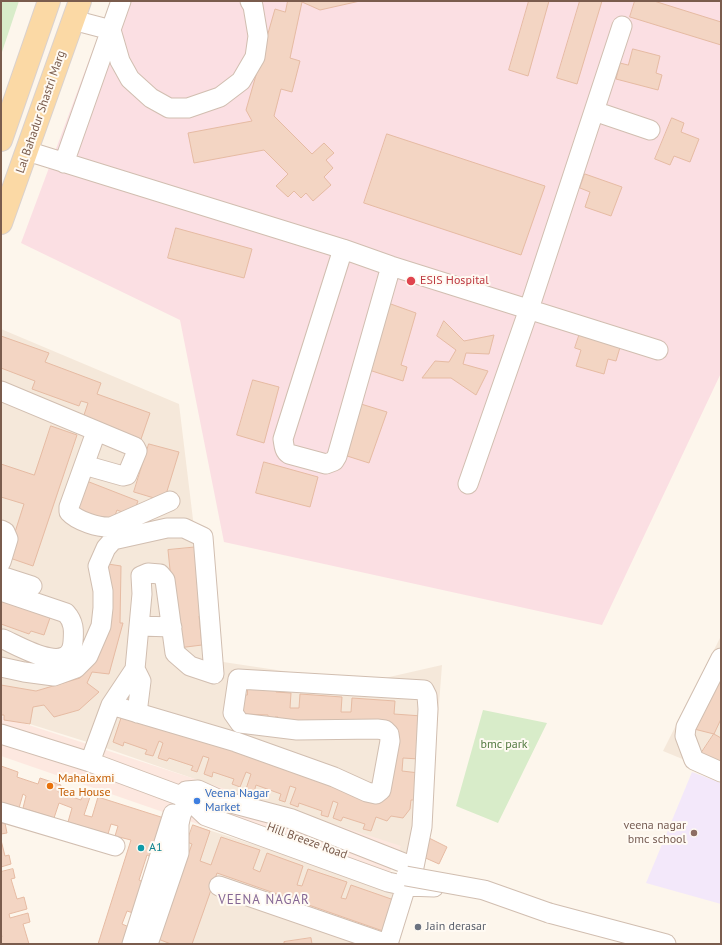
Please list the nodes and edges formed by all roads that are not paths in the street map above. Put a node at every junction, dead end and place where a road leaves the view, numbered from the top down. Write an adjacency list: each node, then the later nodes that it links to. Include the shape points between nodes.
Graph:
1 (49, 1): 9 (main road)
2 (121, 1): 6 (street)
3 (250, 1): 6 (street, via 258,36 255,57 241,81 220,97 188,108 169,108 151,98 130,79 120,61)
4 (77, 10): 6 (street); 10 (main road, Lal Bahadur Shastri Marg)
5 (622, 26): 7 (street)
6 (111, 30): 11 (street)
7 (594, 111): 8 (street); 15 (street)
8 (650, 130)
9 (2, 133)
10 (27, 151): 11 (street); 12 (main road, Lal Bahadur Shastri Marg)
11 (64, 163): 13 (street)
12 (1, 223)
13 (343, 249): 14 (street); 14 (street, via 283,439 286,452 289,454 326,464 334,461 337,456)
14 (391, 266): 15 (street)
15 (529, 309): 16 (street); 20 (street)
16 (658, 350)
17 (1, 391): 18 (street)
18 (96, 432): 19 (street); 19 (street, via 135,447 136,454 127,476)
19 (84, 465): 21 (street, via 69,507 69,512 73,516 103,528 111,527)
20 (468, 484)
21 (170, 501)
22 (1, 530): 23 (street, via 8,539)
23 (1, 562)
24 (1, 576): 25 (street)
25 (32, 586)
26 (1, 591): 29 (street, via 66,613 72,619 74,630 73,645 67,656 56,659 46,658)
27 (140, 626): 28 (street); 28 (street, via 141,576 154,573 160,574 165,580); 32 (street)
28 (172, 627): 33 (street, via 175,653 190,666)
29 (3, 639)
30 (721, 658): 41 (street, via 686,727 685,736 694,760)
31 (1, 667): 33 (street, via 54,676 76,668 88,656 100,626 103,591 98,566 106,548 113,540 167,528 184,528 203,537)
32 (135, 669): 35 (street); 36 (street, via 141,681)
33 (214, 674): 34 (street)
34 (238, 679): 37 (street, via 233,713); 45 (street, via 424,690 428,709 422,827)
35 (111, 705): 36 (street); 40 (street)
36 (137, 713): 39 (street)
37 (240, 723): 39 (street); 39 (street, via 297,730 385,730 390,741 381,790 376,794 367,792 334,777)
38 (1, 734): 40 (street, Hill Breeze Road)
39 (236, 742)
40 (90, 762): 42 (street, Hill Breeze Road)
41 (721, 772)
42 (179, 795): 45 (street, Hill Breeze Road); 48 (street); 49 (street, via 179,853)
43 (1, 812): 44 (street)
44 (115, 846)
45 (409, 876): 47 (street, via 433,887); 50 (street); 51 (street, Hill Breeze Road, bridge, via 484,890 549,912)
46 (219, 886): 50 (street)
47 (491, 901)
48 (132, 944)
49 (148, 944)
50 (387, 944)
51 (666, 944)

